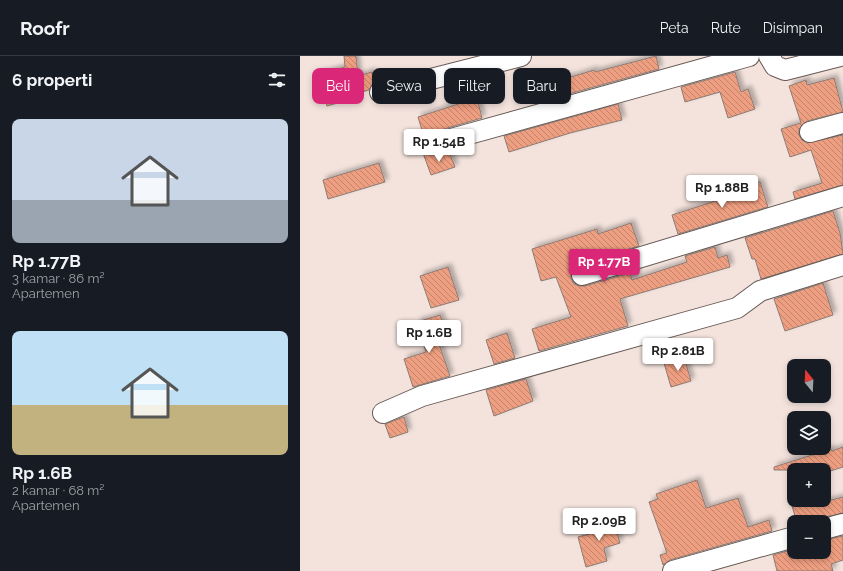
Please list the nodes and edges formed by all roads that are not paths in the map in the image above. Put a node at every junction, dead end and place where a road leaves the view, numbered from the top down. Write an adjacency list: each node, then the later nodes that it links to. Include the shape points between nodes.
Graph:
1 (520, 56): 5 (street)
2 (749, 56): 8 (street)
3 (769, 56): 4 (street, via 775,66 785,70)
4 (840, 56)
5 (436, 78)
6 (843, 123): 7 (street)
7 (810, 132)
8 (433, 144)
9 (843, 196): 11 (street)
10 (843, 265): 12 (street, via 760,291 737,308 428,394)
11 (582, 275)
12 (383, 414)
13 (843, 524): 14 (street)
14 (831, 527)
15 (787, 539): 16 (street)
16 (673, 571)

